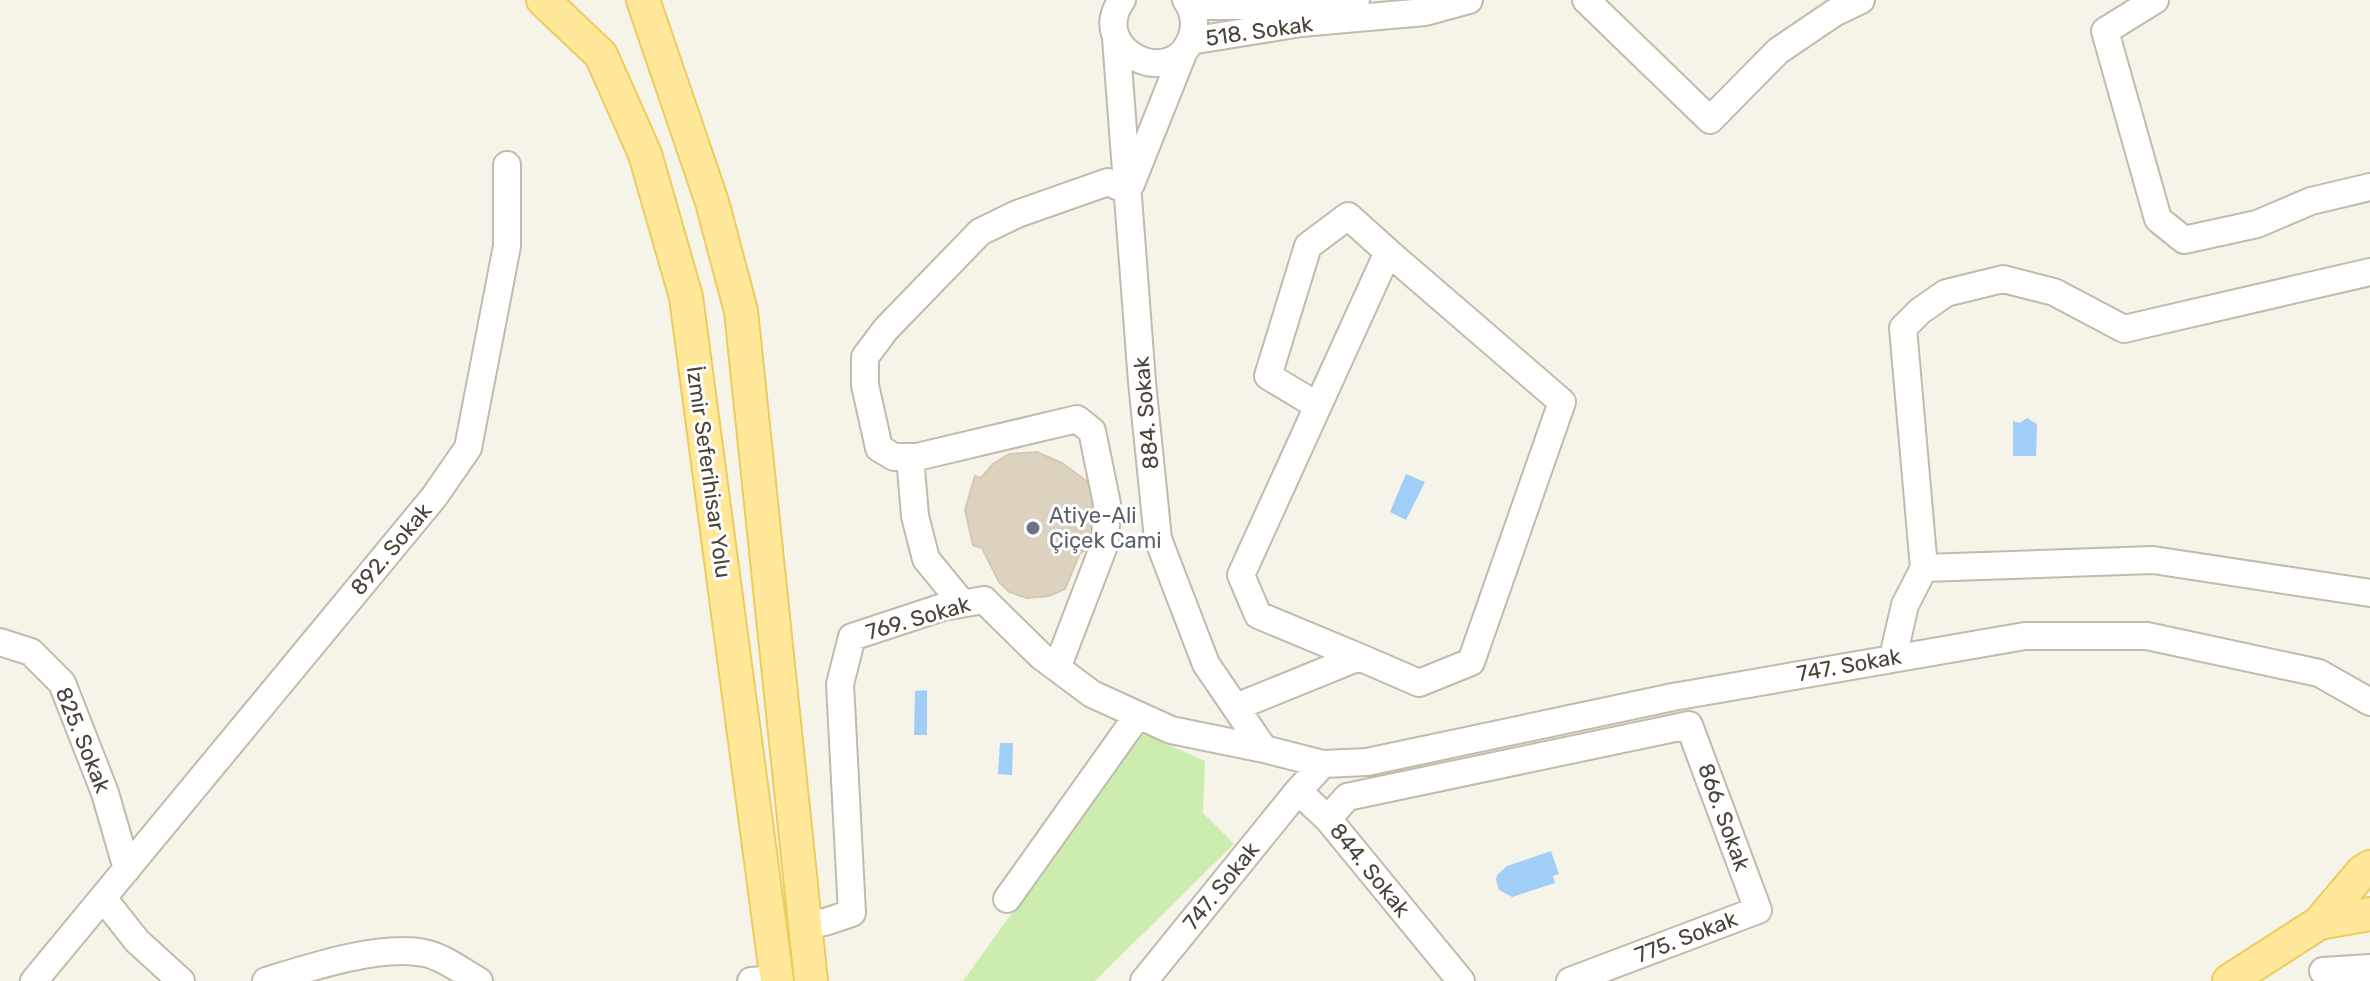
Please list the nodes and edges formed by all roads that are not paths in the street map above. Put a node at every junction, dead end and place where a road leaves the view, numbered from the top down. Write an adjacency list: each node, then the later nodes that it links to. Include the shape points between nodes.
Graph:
1 (543, 0): 42 (main road, İzmir Seferihisar Yolu, via 601,55 645,154 686,297)
2 (643, 0): 39 (main road, İzmir Seferihisar Yolu, via 712,202 741,311)
3 (1356, 0): 8 (street, 518. Sokak, via 1267,6)
4 (1469, 0): 10 (street, 518. Sokak, via 1425,12 1301,23)
5 (1586, 0): 6 (street, via 1710,120 1778,51)
6 (1861, 0)
7 (2155, 0): 12 (street, via 2105,31 2158,219 2184,240 2257,224 2311,201)
8 (1188, 3): 10 (street, via 1194,18)
9 (1117, 13): 10 (street, 518. Sokak, via 1123,50 1134,58 1160,63); 13 (street, 884. Sokak)
10 (1187, 46): 13 (street)
11 (507, 165): 33 (street, 892. Sokak, via 507,246 468,448 434,497)
12 (2370, 187)
13 (1128, 191): 17 (street, via 1108,182 980,232 886,329 865,357 865,385 879,448 894,457); 26 (street, 884. Sokak, via 1158,539 1206,664)
14 (1388, 252): 16 (street); 16 (street, via 1348,216 1308,246 1268,376); 22 (street, via 1562,402 1471,662 1419,683)
15 (2370, 272): 18 (street, via 2124,329 2054,292 2003,279 1946,293 1903,328)
16 (1318, 406): 22 (street, via 1241,575 1258,615)
17 (910, 457): 20 (street, via 915,516 926,559); 24 (street, via 1077,419 1092,431 1107,504 1105,543)
18 (1924, 568): 19 (street, via 2153,560); 23 (street, via 1905,605)
19 (2370, 593)
20 (973, 602): 24 (street); 39 (street, 769. Sokak, via 852,637 840,684 852,913)
21 (0, 642): 33 (street, 825. Sokak, via 31,652 62,683 105,793)
22 (1359, 657): 26 (street)
23 (1893, 657): 25 (street, 747. Sokak, via 2025,636 2147,636 2319,673); 29 (street, 747. Sokak, via 1367,762)
24 (1057, 668): 27 (street, via 1092,694)
25 (2370, 702)
26 (1236, 707): 28 (street, 884. Sokak)
27 (1138, 715): 28 (street, via 1171,730); 35 (street)
28 (1264, 749): 29 (street)
29 (1323, 764): 30 (street)
30 (1298, 791): 31 (street, 844. Sokak); 48 (street, 747. Sokak)
31 (1328, 819): 36 (street, 866. Sokak, via 1347,797 1689,725); 49 (street, 844. Sokak)
32 (2370, 867): 38 (main road)
33 (127, 869): 34 (street, 892. Sokak)
34 (103, 898): 43 (street, 892. Sokak); 44 (street, via 137,941)
35 (1007, 899)
36 (1758, 910): 50 (street, 775. Sokak)
37 (2370, 914): 38 (main road)
38 (2319, 923): 51 (main road)
39 (806, 925): 47 (main road, İzmir Seferihisar Yolu)
40 (2370, 968): 41 (street)
41 (2323, 971)
42 (768, 980)
43 (34, 981)
44 (181, 981)
45 (266, 981): 46 (street, via 375,953 425,953)
46 (479, 981)
47 (811, 981)
48 (1144, 981)
49 (1461, 981)
50 (1570, 981)
51 (2229, 981)

